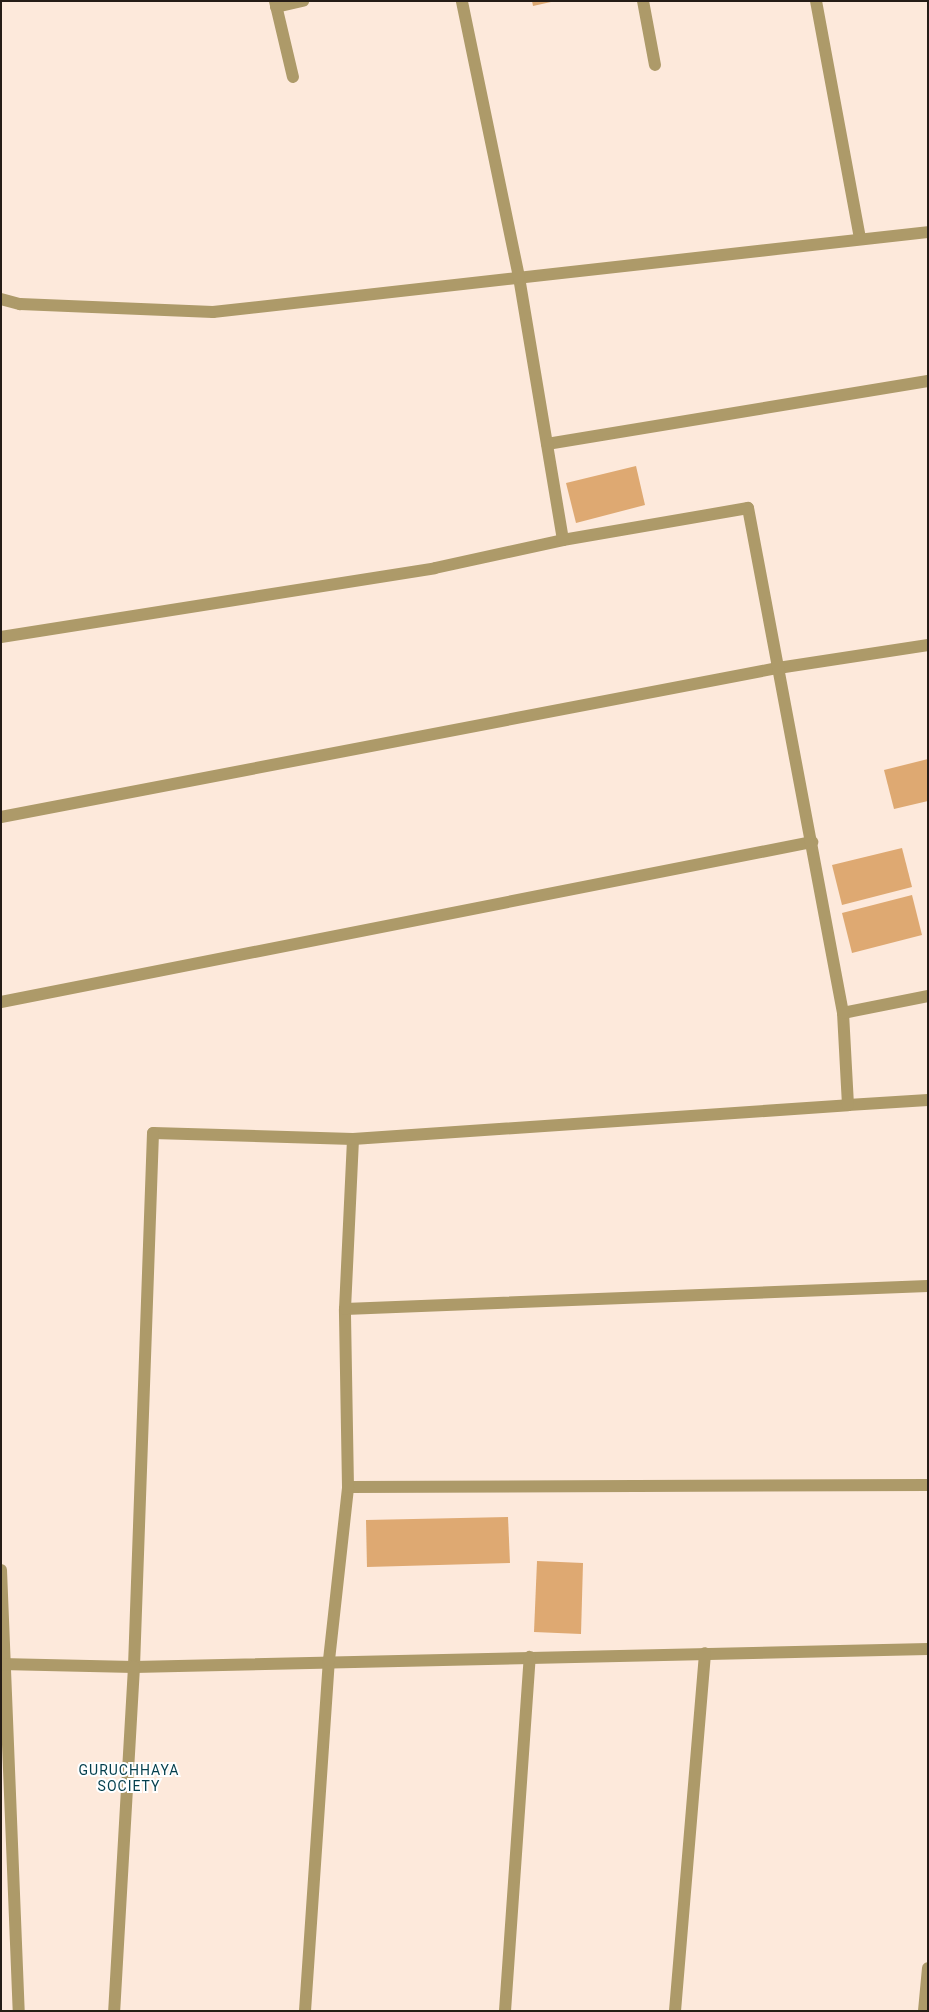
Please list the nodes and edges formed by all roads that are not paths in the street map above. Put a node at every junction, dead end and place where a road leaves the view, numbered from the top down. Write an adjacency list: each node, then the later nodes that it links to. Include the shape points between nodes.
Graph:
1 (303, 1): 5 (street)
2 (462, 1): 10 (street)
3 (643, 1): 6 (street)
4 (816, 1): 9 (street)
5 (275, 4): 7 (street)
6 (655, 65)
7 (292, 77)
8 (928, 232): 9 (street)
9 (860, 239): 10 (street)
10 (518, 277): 11 (street, via 213,312 20,304); 13 (street)
11 (1, 299)
12 (928, 381): 13 (street)
13 (547, 444): 14 (street)
14 (563, 540): 15 (street, via 435,568); 17 (street, via 748,508)
15 (1, 637)
16 (928, 645): 17 (street)
17 (778, 668): 18 (street); 19 (street)
18 (1, 817)
19 (812, 842): 21 (street); 22 (street)
20 (928, 996): 22 (street)
21 (1, 1002)
22 (842, 1013): 24 (street)
23 (928, 1100): 24 (street)
24 (848, 1105): 25 (street)
25 (353, 1139): 27 (street); 36 (street, via 153,1133)
26 (928, 1286): 27 (street)
27 (345, 1309): 29 (street)
28 (928, 1485): 29 (street)
29 (348, 1487): 34 (street)
30 (1, 1570): 35 (street)
31 (928, 1649): 32 (street)
32 (705, 1653): 33 (street); 42 (street)
33 (530, 1657): 34 (street); 41 (street)
34 (329, 1660): 36 (street); 40 (street)
35 (3, 1664): 36 (street); 38 (street)
36 (134, 1668): 39 (street)
37 (928, 1968): 43 (street)
38 (19, 2011)
39 (114, 2011)
40 (305, 2011)
41 (504, 2011)
42 (675, 2011)
43 (924, 2011)

